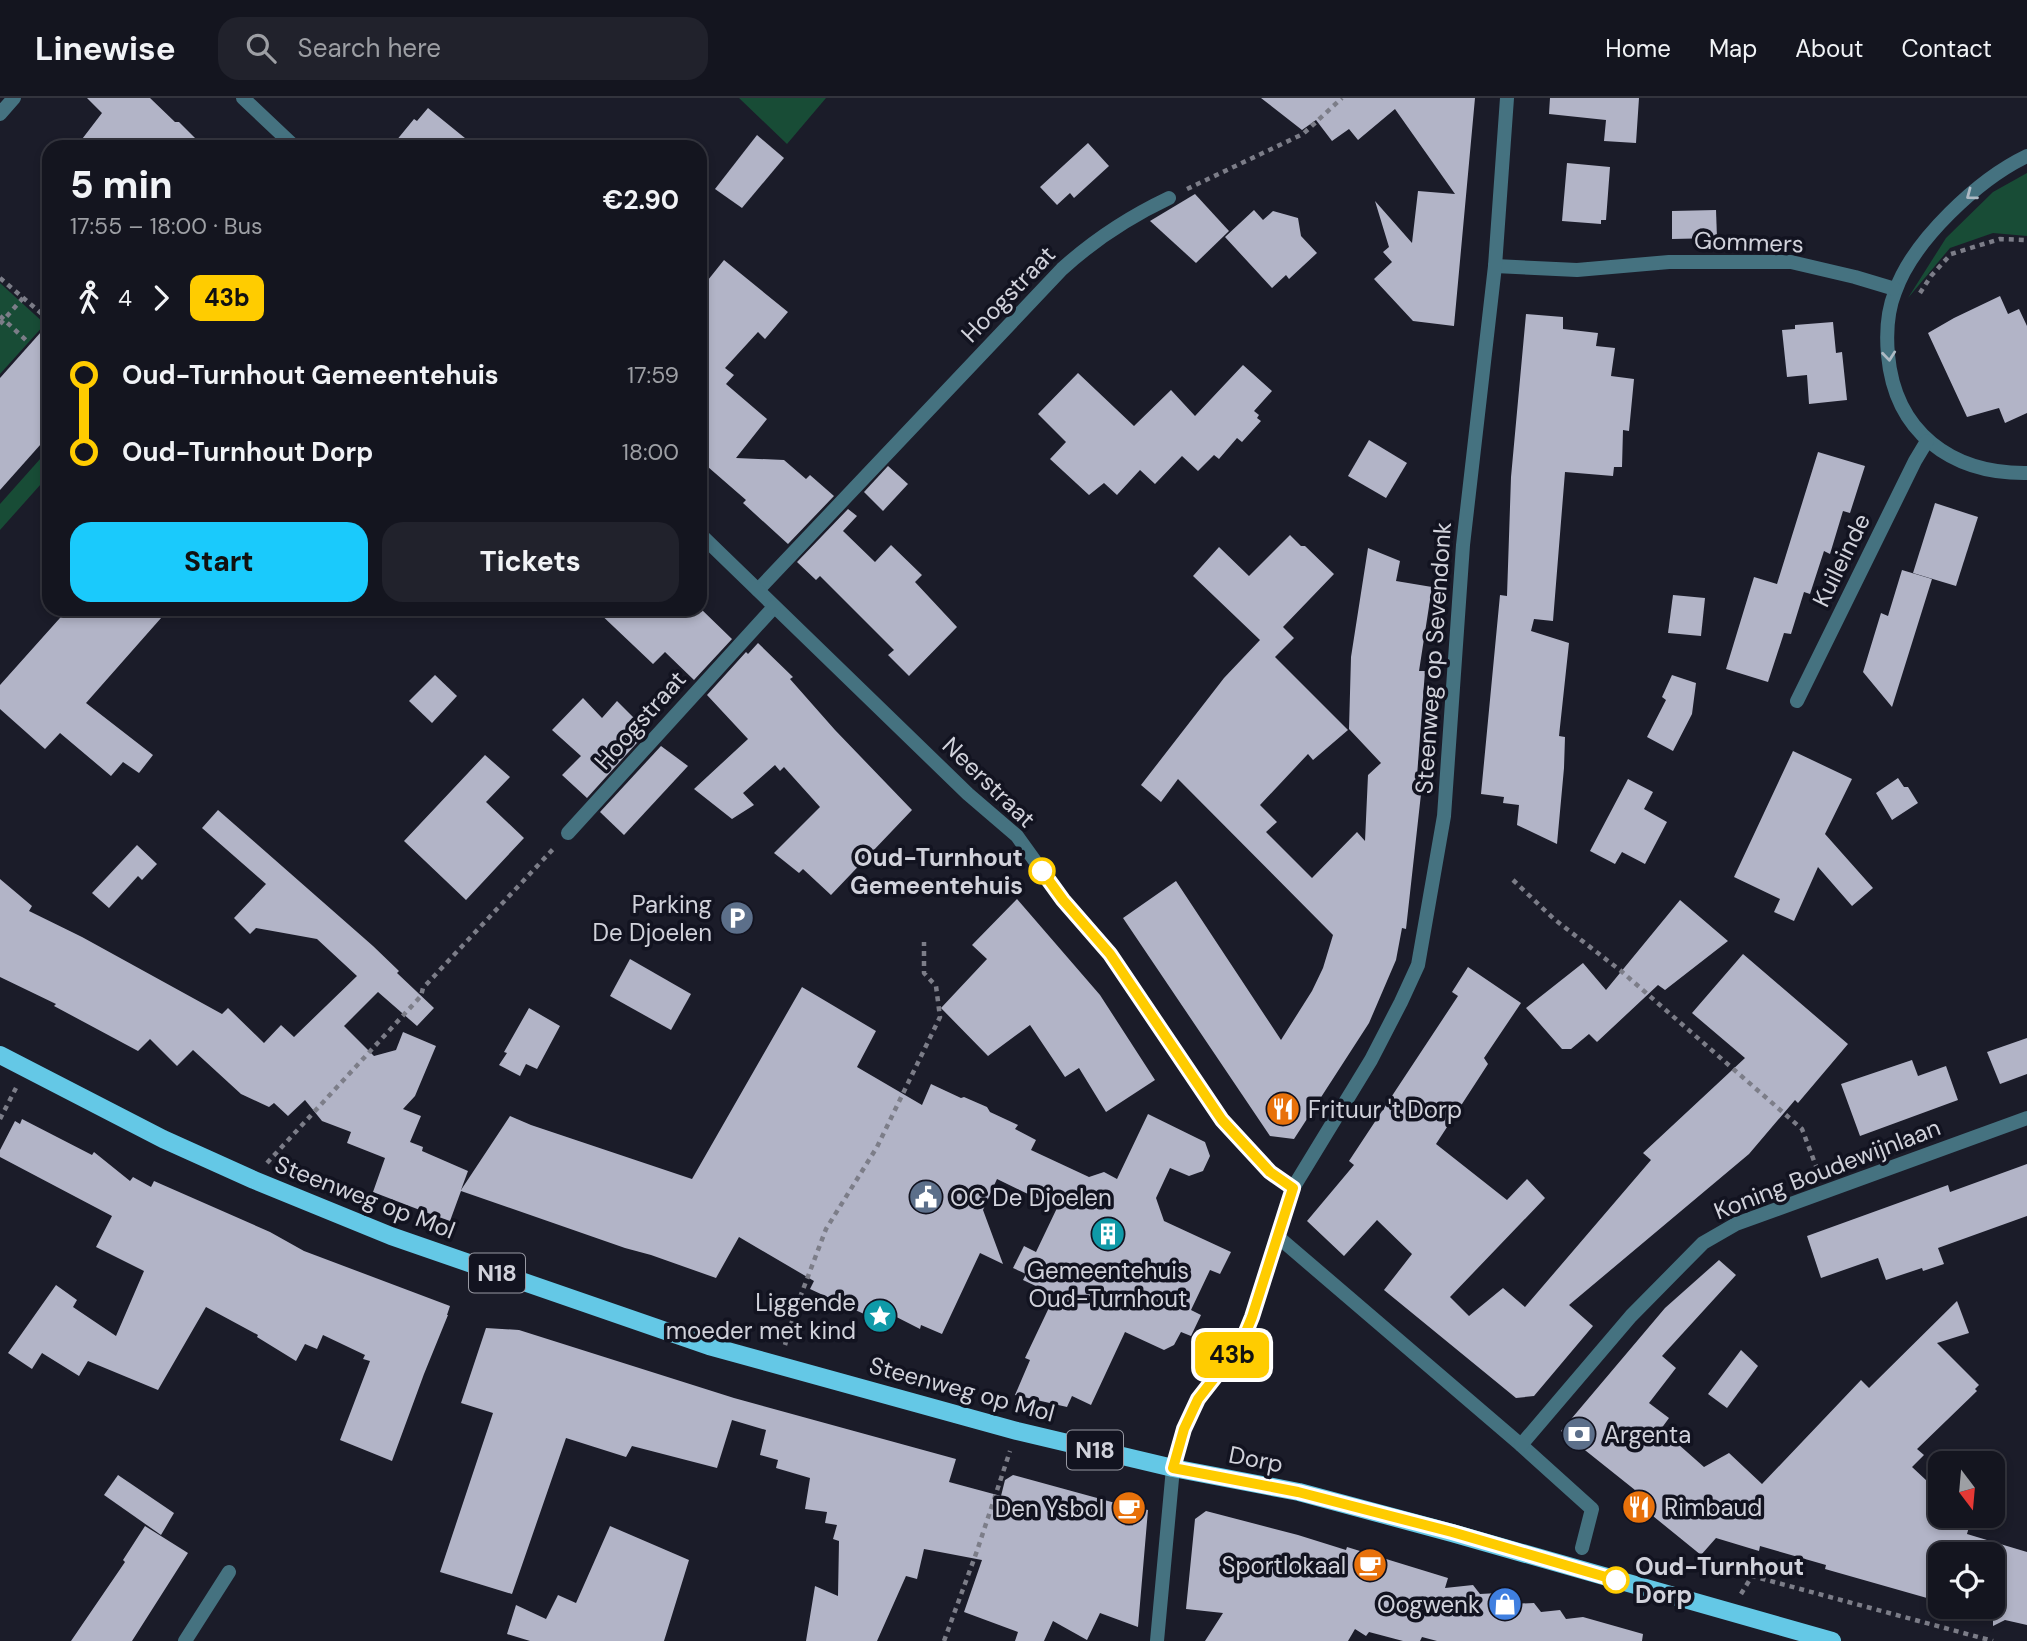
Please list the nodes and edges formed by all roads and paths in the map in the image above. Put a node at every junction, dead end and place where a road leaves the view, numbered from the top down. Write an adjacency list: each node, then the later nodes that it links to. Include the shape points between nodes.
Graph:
1 (14, 98): 5 (street)
2 (243, 98): 6 (street)
3 (1342, 98): 8 (path, via 1303,134)
4 (1507, 98): 10 (street, Steenweg op Sevendonk)
5 (0, 114)
6 (288, 140)
7 (2027, 156): 12 (street, one-way to 12, via 1956,206 1921,246)
8 (1169, 198): 21 (street, Hoogstraat, via 1094,241 1062,269)
9 (2027, 240): 15 (path, via 2000,239 1951,254 1912,307)
10 (1495, 266): 12 (street, Gommers, via 1577,270 1669,262 1791,262); 32 (street, Steenweg op Sevendonk, via 1463,545 1444,816 1418,965 1371,1060)
11 (0, 278): 13 (path)
12 (1895, 289): 15 (street)
13 (23, 298): 14 (path); 16 (path)
14 (42, 314)
15 (1888, 315): 18 (street, one-way to 18, via 1887,348 1894,388 1902,409)
16 (1, 320): 17 (path)
17 (28, 342)
18 (1927, 441): 19 (street, via 1981,467); 23 (street, Kuileinde)
19 (2027, 473)
20 (707, 541): 21 (street, Neerstraat)
21 (758, 590): 22 (street, Neerstraat)
22 (774, 607): 24 (street, Hoogstraat); 32 (street, Neerstraat, via 1017,836 1110,954 1222,1120 1270,1172)
23 (1797, 701)
24 (568, 833): 31 (path, via 423,988 421,996)
25 (1513, 880): 33 (path, via 1802,1129)
26 (924, 942): 35 (path, via 925,973 936,986 940,1017 877,1147 826,1229)
27 (0, 1055): 28 (main road, Steenweg op Mol / N18)
28 (26, 1069): 30 (path); 31 (main road, Steenweg op Mol / N18)
29 (2027, 1118): 33 (street, Koning Boudewijnlaan)
30 (0, 1119)
31 (254, 1180): 35 (main road, Steenweg op Mol / N18, via 391,1236 709,1346)
32 (1293, 1188): 34 (street)
33 (1825, 1191): 37 (street, Koning Boudewijnlaan, via 1736,1224 1703,1243 1631,1316)
34 (1277, 1236): 37 (street); 38 (street, via 1241,1344 1198,1399)
35 (779, 1365): 36 (main road, Steenweg op Mol / N18)
36 (1017, 1430): 38 (main road, Steenweg op Mol / N18); 43 (path)
37 (1521, 1445): 39 (street, via 1592,1509)
38 (1173, 1468): 44 (street); 45 (main road, Dorp / N18, via 1298,1492)
39 (1582, 1548)
40 (229, 1572): 42 (street)
41 (1752, 1576): 46 (path)
42 (185, 1641)
43 (944, 1641)
44 (1157, 1641)
45 (1832, 1641)
46 (1993, 1641)

